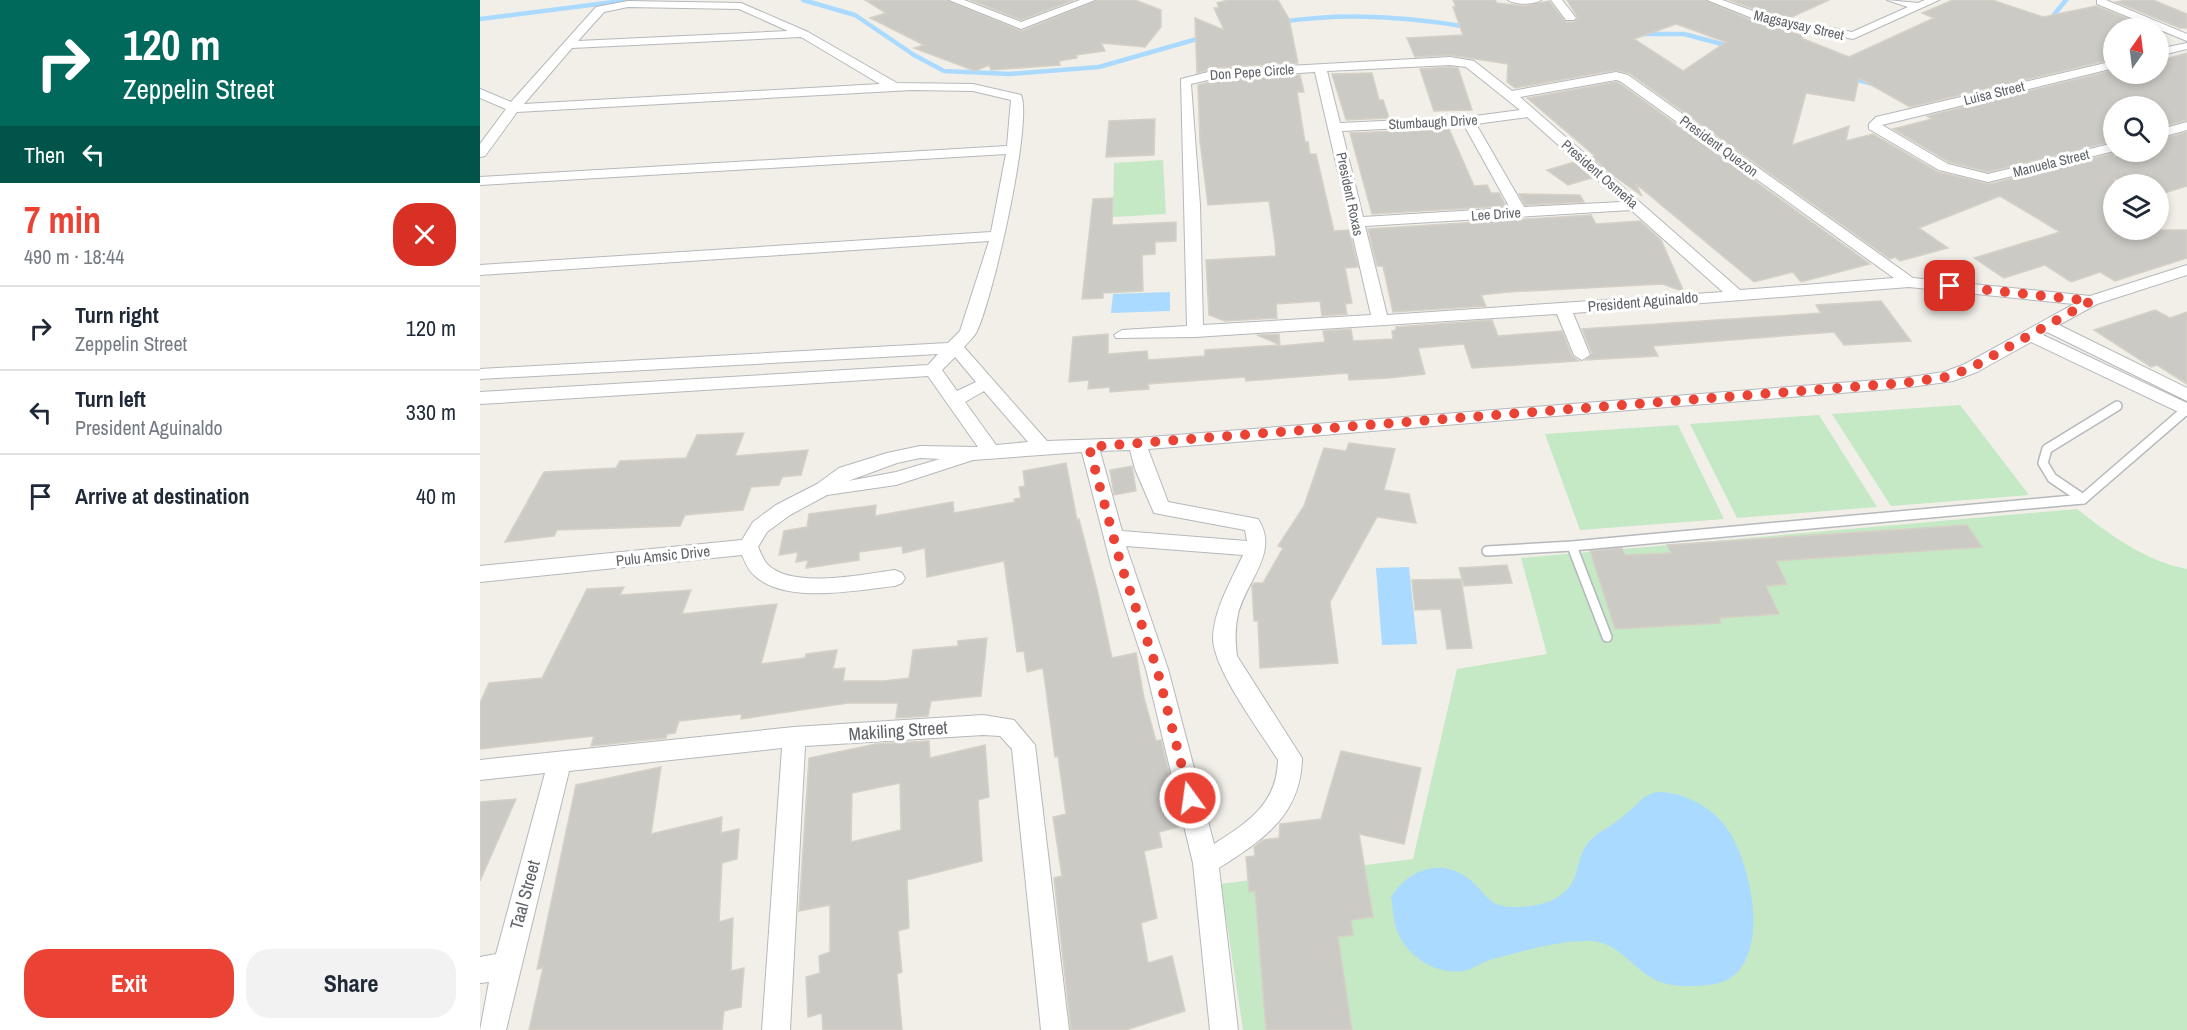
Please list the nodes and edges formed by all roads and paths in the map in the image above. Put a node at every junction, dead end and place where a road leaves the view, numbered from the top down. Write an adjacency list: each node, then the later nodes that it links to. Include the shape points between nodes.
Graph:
1 (954, 0): 2 (street, via 1021,26)
2 (1090, 0)
3 (1513, 0): 4 (street)
4 (1536, 0)
5 (1556, 0): 11 (street)
6 (1712, 0): 10 (street, Magsaysay Street, via 1756,16 1853,36)
7 (1892, 0): 10 (street)
8 (1934, 0): 10 (street)
9 (2102, 2): 13 (street)
10 (1919, 8)
11 (1570, 18)
12 (804, 34): 14 (street); 14 (street, via 741,6 628,4 600,9); 20 (street)
13 (2187, 38)
14 (570, 45): 23 (street)
15 (2187, 46): 16 (street)
16 (2169, 50)
17 (1461, 61): 18 (street, Don Pepe Circle); 22 (street, President Osmeña)
18 (1320, 67): 27 (street, President Roxas); 46 (street, Don Pepe Circle, via 1216,74 1185,82 1193,205)
19 (2103, 67): 32 (street, Luisa Street, via 1875,124 1876,129 1942,168)
20 (895, 87): 23 (street); 29 (street, via 985,88 1017,98)
21 (480, 93): 23 (street)
22 (1510, 95): 24 (street, President Osmeña); 40 (street, President Quezon, via 1616,76 1624,78)
23 (513, 108): 31 (street)
24 (1530, 113): 25 (street, Stumbaugh Drive); 34 (street, President Osmeña)
25 (1468, 121): 27 (street, Stumbaugh Drive); 35 (street)
26 (2187, 126): 28 (street)
27 (1336, 127): 36 (street, President Roxas)
28 (2169, 131)
29 (1012, 150): 33 (street); 37 (street)
30 (2103, 150): 32 (street, Manuela Street)
31 (480, 153)
32 (1988, 178)
33 (480, 181)
34 (1636, 205): 35 (street, Lee Drive); 41 (street, President Osmeña)
35 (1520, 212): 36 (street, Lee Drive)
36 (1355, 222): 44 (street, President Roxas)
37 (998, 236): 38 (street); 49 (street, via 968,332)
38 (480, 270)
39 (2187, 270): 42 (street)
40 (1909, 282): 41 (street, President Aguinaldo); 42 (street, President Aguinaldo)
41 (1735, 294): 43 (street, President Aguinaldo)
42 (2091, 301): 45 (street)
43 (1563, 309): 44 (street, President Aguinaldo); 50 (street)
44 (1380, 321): 46 (street, President Aguinaldo)
45 (2046, 325): 48 (street); 54 (street)
46 (1195, 332): 47 (street, President Aguinaldo)
47 (1122, 335)
48 (2030, 335): 58 (street); 59 (street, via 1971,368 1947,377 1903,383)
49 (956, 348): 51 (street); 52 (street); 53 (street)
50 (1582, 355)
51 (933, 370): 55 (street); 56 (street)
52 (480, 374)
53 (987, 383): 56 (street); 60 (street)
54 (2187, 395)
55 (480, 398)
56 (954, 399): 62 (street)
57 (2116, 406): 63 (lane, via 2047,449 2043,463 2052,478)
58 (2187, 410): 63 (lane)
59 (1137, 444): 61 (street); 67 (street, via 1161,508 1251,524 1257,533)
60 (1042, 447): 61 (street); 62 (street)
61 (1089, 447): 64 (street)
62 (991, 452): 66 (street, via 969,454 934,469 848,489 824,489 760,527)
63 (2083, 499): 65 (lane)
64 (1116, 538): 67 (street); 75 (street, via 1121,565 1157,669)
65 (1572, 546): 68 (lane); 71 (lane)
66 (748, 547): 69 (street, Pulu Amsic Drive); 70 (street, via 761,570 789,585)
67 (1256, 549): 75 (street, via 1228,612 1226,657 1290,758 1292,776 1285,796 1272,813)
68 (1487, 551)
69 (480, 574)
70 (895, 578)
71 (1607, 637)
72 (794, 738): 73 (street, Makiling Street); 78 (street); 79 (street, Makiling Street, via 983,725 1006,728 1023,745)
73 (560, 761): 74 (street, Makiling Street); 76 (street, Taal Street)
74 (480, 770)
75 (1206, 863): 80 (street)
76 (493, 968): 77 (street, Taal Street)
77 (492, 1030)
78 (776, 1030)
79 (1055, 1030)
80 (1224, 1030)

